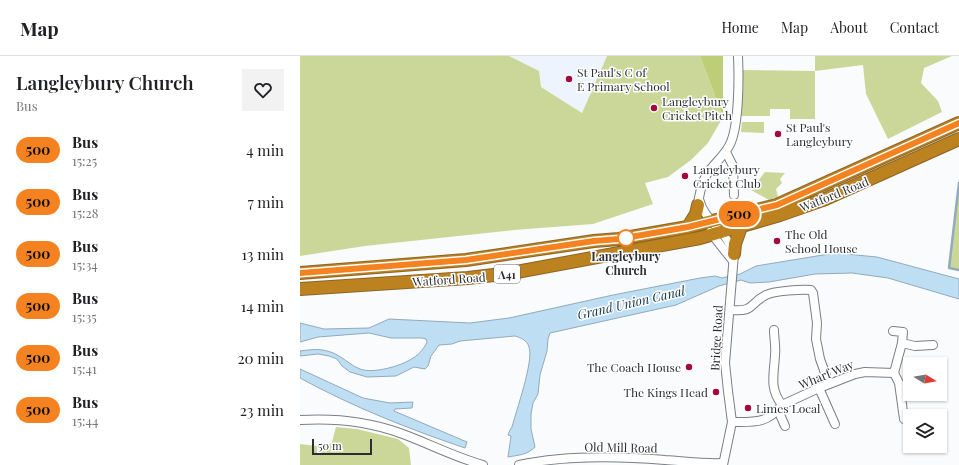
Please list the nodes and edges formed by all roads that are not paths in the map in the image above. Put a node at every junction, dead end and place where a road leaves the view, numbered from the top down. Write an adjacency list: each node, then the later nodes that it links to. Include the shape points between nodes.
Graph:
1 (738, 56): 4 (street, via 737,119)
2 (959, 123): 7 (highway, Watford Road / A41, via 777,205)
3 (959, 139): 8 (highway, Watford Road / A41, via 824,200)
4 (726, 152): 5 (street, via 733,166); 6 (street, via 702,181)
5 (734, 195)
6 (698, 202): 7 (street, via 698,211); 9 (highway, via 696,214)
7 (707, 222): 9 (highway, Watford Road / A41); 10 (street)
8 (741, 226): 10 (highway, Watford Road / A41); 11 (highway)
9 (688, 227): 12 (highway, Watford Road / A41, via 466,260)
10 (716, 234): 11 (street, via 731,244); 13 (highway, Watford Road / A41, via 511,273)
11 (733, 261): 14 (street, Bridge Road)
12 (300, 273)
13 (300, 289)
14 (730, 310): 20 (street, via 749,308 768,294 811,290 816,314 816,339); 25 (street, Bridge Road, via 725,363)
15 (774, 330): 22 (street, via 773,372 775,395)
16 (893, 331): 17 (street, via 903,332)
17 (902, 343): 18 (street, via 914,346); 19 (street)
18 (933, 345)
19 (894, 374): 20 (street, Wharf Way, via 865,372); 23 (street, via 899,383)
20 (829, 384): 21 (street, Wharf Way)
21 (819, 388): 22 (street, Wharf Way); 26 (street)
22 (780, 407): 25 (street, Wharf Way, via 764,420); 27 (street)
23 (903, 412)
24 (300, 420): 30 (street, via 340,419 381,427)
25 (732, 422): 29 (street, Bridge Road)
26 (835, 424)
27 (785, 426)
28 (532, 464): 29 (street, Old Mill Road, via 557,459 604,458); 31 (street, Old Mill Road)
29 (723, 464)
30 (483, 465)
31 (519, 465)

